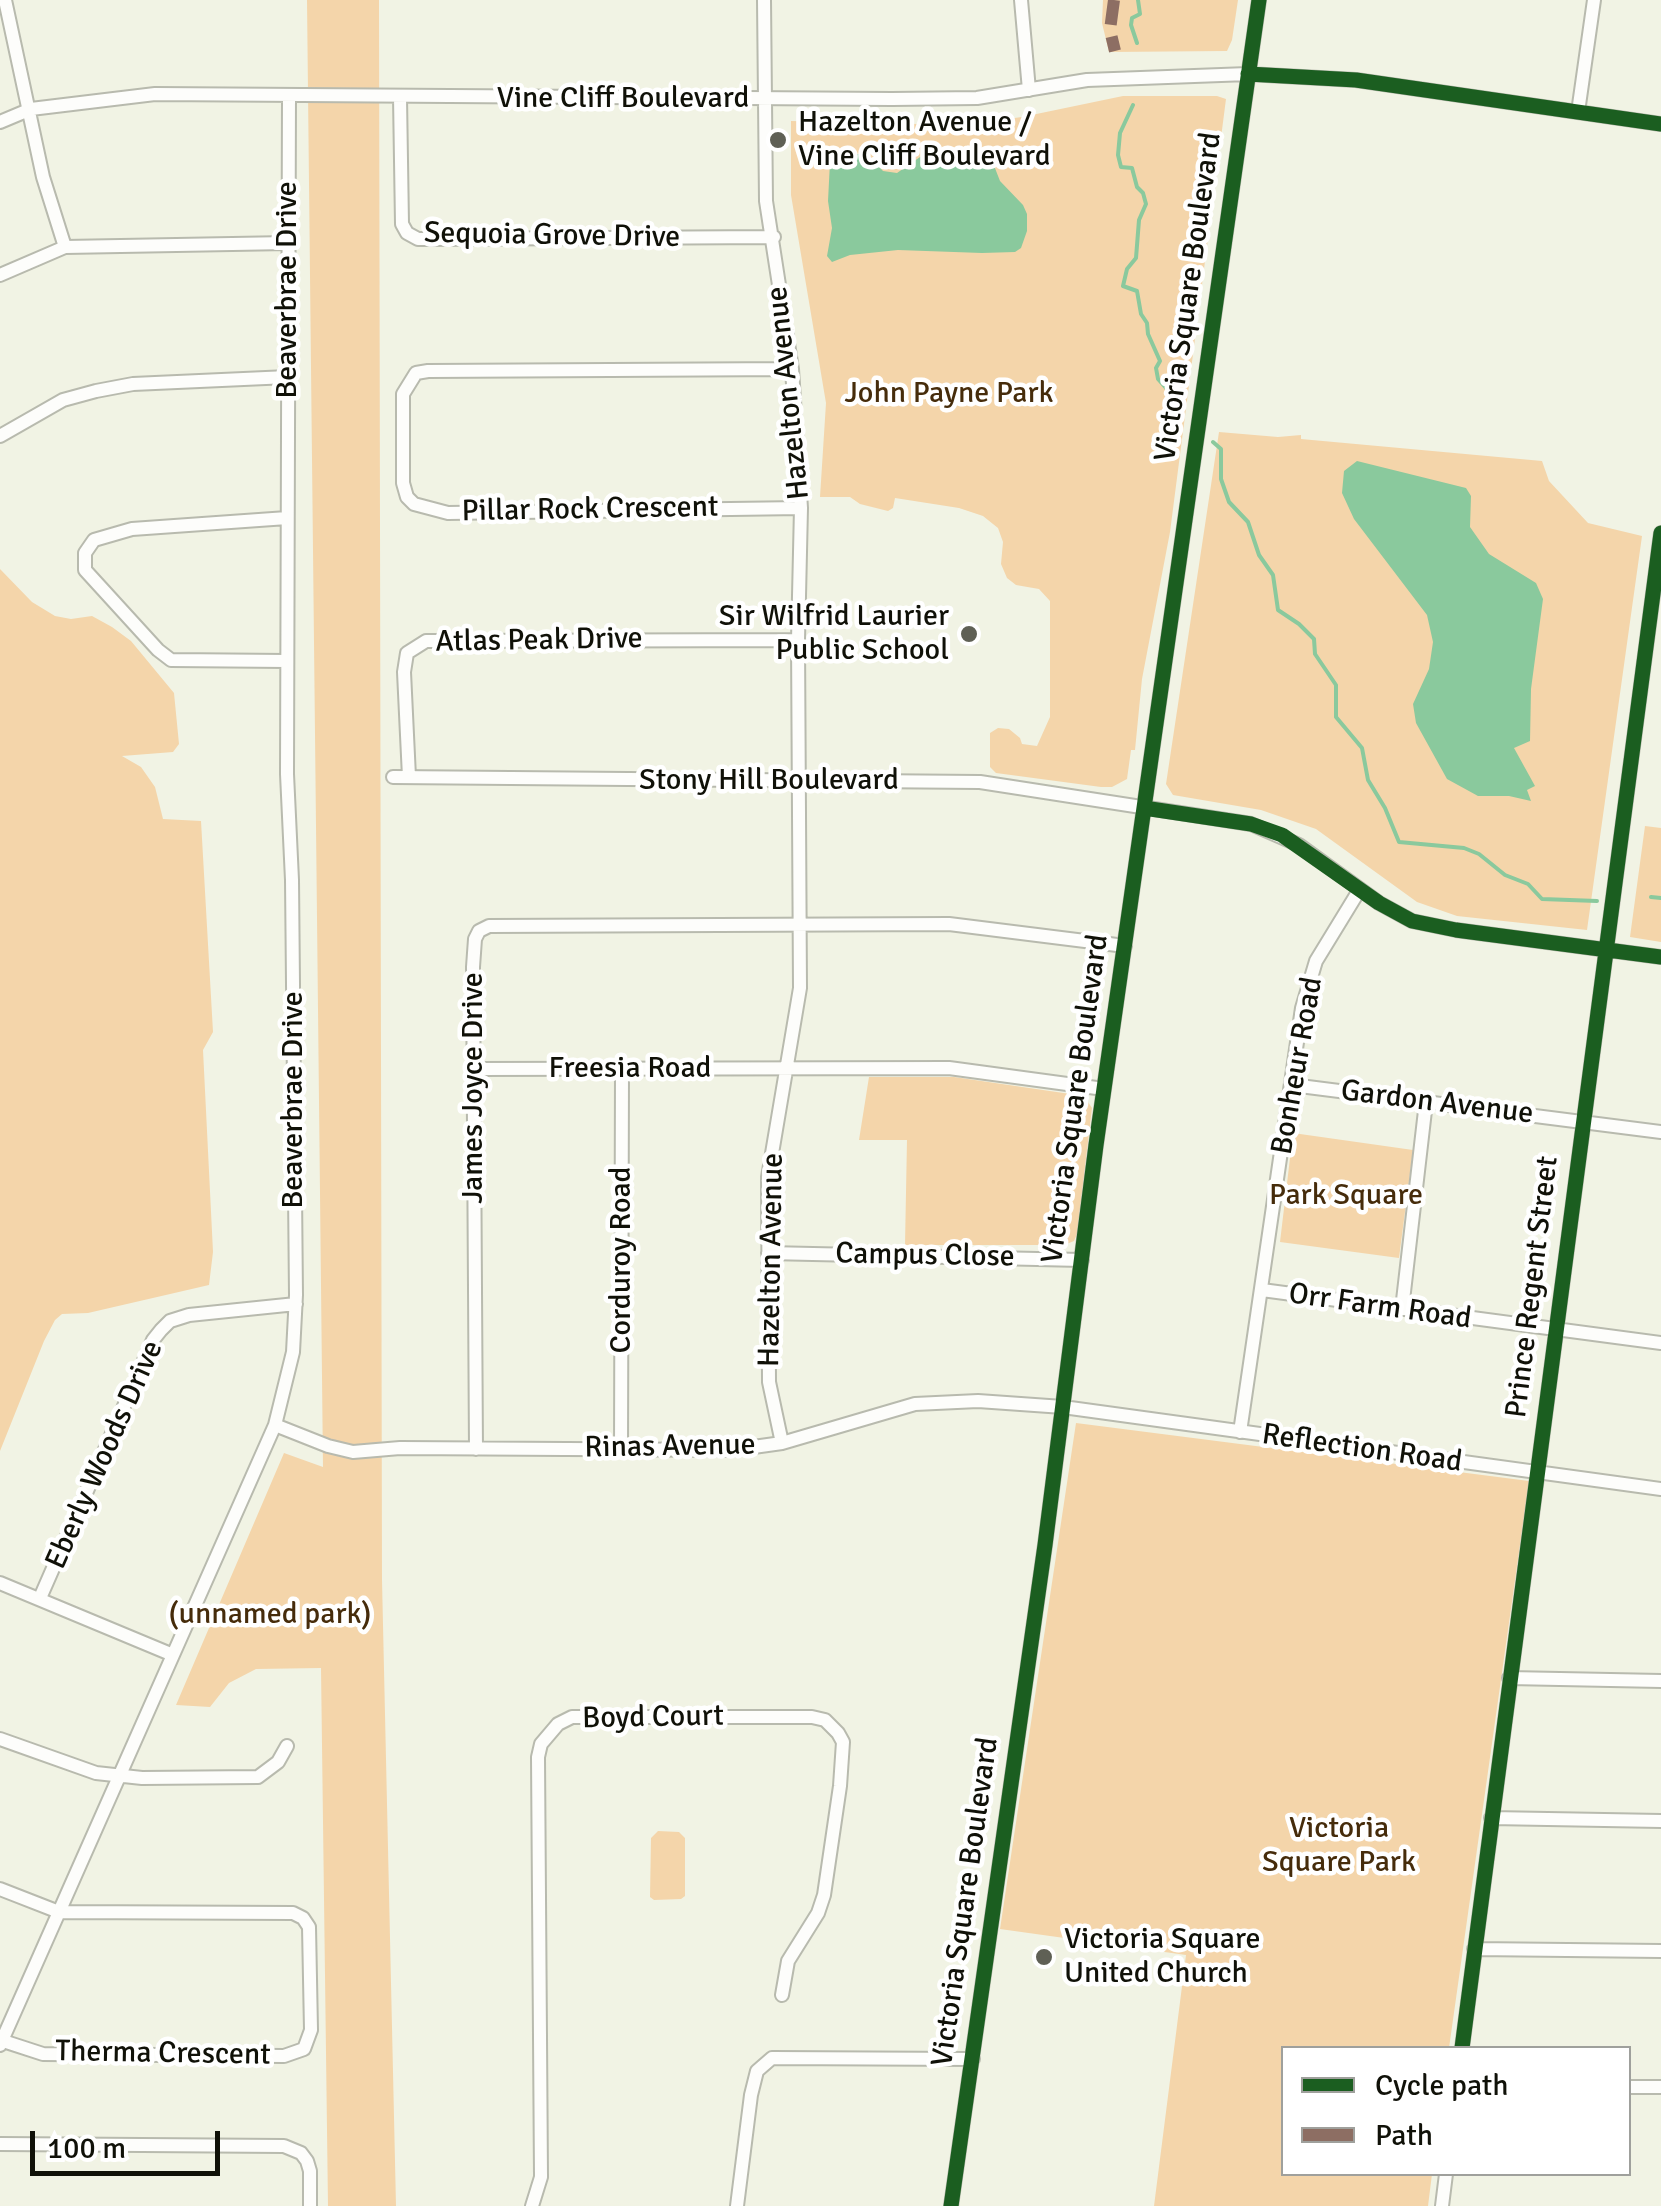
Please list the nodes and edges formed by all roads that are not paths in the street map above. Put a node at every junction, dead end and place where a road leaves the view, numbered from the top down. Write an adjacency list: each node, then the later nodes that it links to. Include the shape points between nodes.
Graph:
1 (5, 0): 11 (street)
2 (764, 0): 10 (street, Hazelton Avenue)
3 (1021, 0): 7 (street)
4 (1259, 0): 6 (street, Victoria Square Boulevard)
5 (1594, 0): 12 (street)
6 (1248, 74): 7 (street, Vine Cliff Boulevard, via 1087,80); 12 (street, Vine Cliff Boulevard, via 1356,80); 30 (street, Victoria Square Boulevard)
7 (1029, 90): 10 (street, Vine Cliff Boulevard, via 976,98)
8 (289, 95): 9 (street, Vine Cliff Boulevard); 11 (street, Vine Cliff Boulevard, via 155,94); 16 (street, Beaverbrae Drive)
9 (400, 97): 10 (street, Vine Cliff Boulevard); 15 (street, Sequoia Grove Drive, via 402,224 418,238)
10 (764, 100): 15 (street, Hazelton Avenue, via 766,200)
11 (30, 109): 13 (street, Vine Cliff Boulevard); 17 (street)
12 (1578, 112): 14 (street, Vine Cliff Boulevard)
13 (0, 122)
14 (1661, 124)
15 (774, 237): 19 (street, Hazelton Avenue)
16 (288, 243): 17 (street); 20 (street, Beaverbrae Drive)
17 (65, 247): 18 (street)
18 (0, 275)
19 (792, 369): 22 (street, Hazelton Avenue); 22 (street, Pillar Rock Crescent, via 416,374 403,394 403,482 414,504 448,513)
20 (288, 377): 21 (street, via 96,390 63,400); 23 (street, Beaverbrae Drive)
21 (0, 436)
22 (801, 508): 25 (street, Hazelton Avenue)
23 (288, 518): 26 (street, Beaverbrae Drive); 26 (street, via 132,529 94,540 85,554 86,570 171,660)
24 (1661, 533): 34 (street, Prince Regent Street)
25 (798, 640): 28 (street, Atlas Peak Drive, via 422,642 408,653 404,672); 29 (street, Hazelton Avenue)
26 (287, 660): 47 (street, Beaverbrae Drive)
27 (392, 776): 28 (street, Stony Hill Boulevard)
28 (409, 777): 29 (street, Stony Hill Boulevard)
29 (798, 782): 30 (street, Stony Hill Boulevard, via 980,782); 32 (street, Hazelton Avenue)
30 (1144, 808): 31 (street, Stony Hill Boulevard, via 1266,828); 33 (street, Victoria Square Boulevard)
31 (1360, 889): 34 (street, Stony Hill Boulevard, via 1393,912 1434,927); 39 (street, Bonheur Road, via 1316,961)
32 (800, 924): 33 (street, James Joyce Drive, via 949,924); 36 (street, Hazelton Avenue, via 800,988); 37 (street, James Joyce Drive, via 489,926 475,939)
33 (1125, 946): 40 (street, Victoria Square Boulevard)
34 (1608, 950): 35 (street, Stony Hill Boulevard); 42 (street, Prince Regent Street)
35 (1661, 957)
36 (786, 1068): 38 (street, Freesia Road); 40 (street, Freesia Road, via 949,1068); 44 (street, Hazelton Avenue, via 768,1177)
37 (475, 1070): 38 (street, Freesia Road); 55 (street, James Joyce Drive)
38 (622, 1070): 56 (street, Corduroy Road)
39 (1292, 1084): 41 (street, Gardon Avenue); 46 (street, Bonheur Road)
40 (1104, 1089): 45 (street, Victoria Square Boulevard)
41 (1426, 1102): 42 (street, Gardon Avenue); 48 (street)
42 (1582, 1123): 43 (street, Gardon Avenue); 49 (street, Prince Regent Street)
43 (1661, 1132)
44 (768, 1253): 45 (street, Campus Close); 54 (street, Hazelton Avenue, via 769,1382)
45 (1082, 1260): 51 (street, Victoria Square Boulevard)
46 (1262, 1290): 48 (street, Orr Farm Road); 53 (street, Bonheur Road)
47 (296, 1304): 52 (street, Beaverbrae Drive, via 293,1352); 60 (street, Eberly Woods Drive, via 190,1315 161,1330)
48 (1402, 1309): 49 (street, Orr Farm Road)
49 (1558, 1331): 50 (street, Orr Farm Road); 57 (street, Prince Regent Street)
50 (1661, 1342)
51 (1063, 1407): 53 (street, Reflection Road); 54 (street, Rinas Avenue, via 978,1400 915,1404); 76 (street, Victoria Square Boulevard)
52 (275, 1425): 55 (street, Rinas Avenue, via 353,1452); 61 (street, Beaverbrae Drive)
53 (1240, 1432): 57 (street, Reflection Road)
54 (782, 1443): 56 (street, Rinas Avenue)
55 (476, 1448): 56 (street, Rinas Avenue)
56 (621, 1450)
57 (1537, 1473): 58 (street, Reflection Road); 62 (street, Prince Regent Street)
58 (1661, 1489)
59 (0, 1582): 60 (street)
60 (40, 1598): 61 (street)
61 (173, 1655): 66 (street, Beaverbrae Drive)
62 (1510, 1678): 63 (street); 67 (street, Prince Regent Street)
63 (1661, 1682)
64 (0, 1739): 66 (street)
65 (287, 1746): 66 (street, via 258,1777)
66 (119, 1776): 70 (street, Beaverbrae Drive)
67 (1491, 1818): 68 (street); 71 (street, Prince Regent Street)
68 (1661, 1821)
69 (0, 1889): 70 (street)
70 (60, 1912): 74 (street, Beaverbrae Drive); 74 (street, Therma Crescent, via 281,1911 304,1918 310,1928 309,2040 284,2056 43,2054)
71 (1474, 1949): 72 (street); 75 (street, Prince Regent Street)
72 (1661, 1952)
73 (782, 1995): 82 (street, Boyd Court, via 788,1961 824,1895 840,1786 838,1732 812,1718 572,1717 558,1724 540,1744 538,1758 541,2177)
74 (1, 2042)
75 (1462, 2046)
76 (973, 2059): 83 (street, via 770,2060 758,2071 751,2095); 84 (street, Victoria Square Boulevard)
77 (1631, 2086): 78 (street)
78 (1661, 2087)
79 (0, 2144): 81 (street, via 284,2146 307,2161)
80 (1446, 2176): 85 (street)
81 (310, 2206)
82 (532, 2206)
83 (737, 2206)
84 (951, 2206)
85 (1442, 2206)

